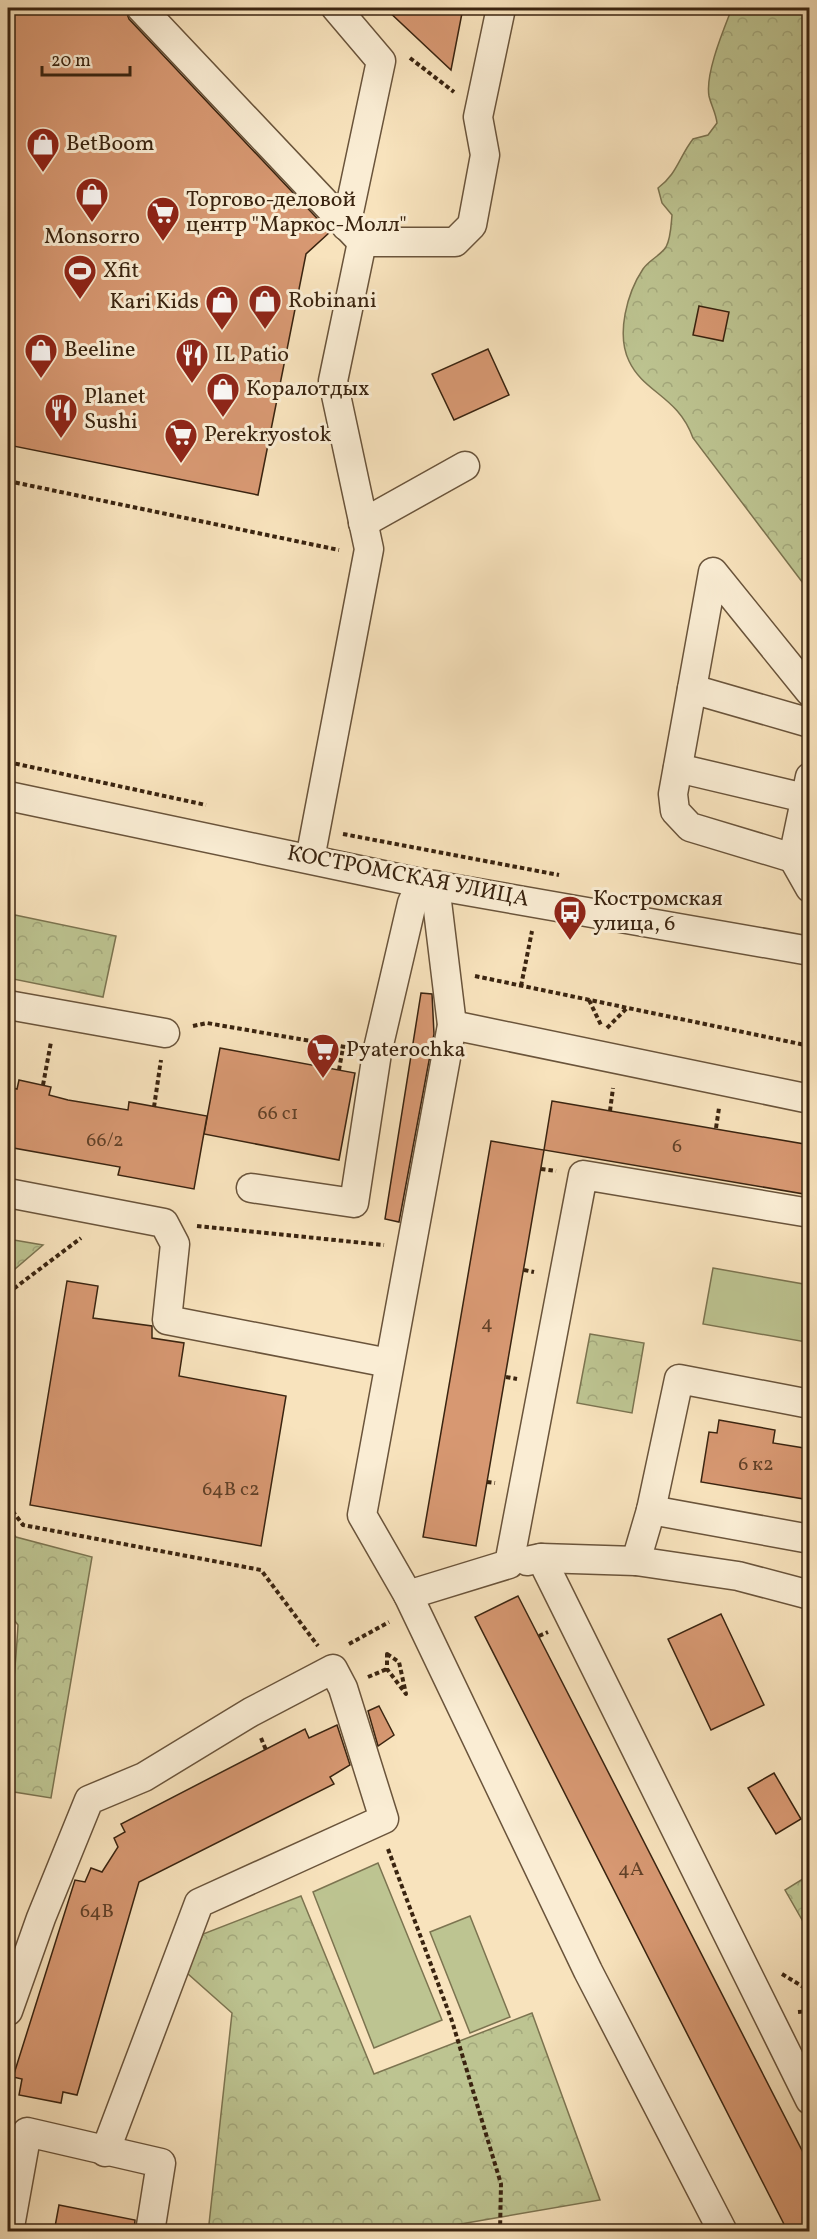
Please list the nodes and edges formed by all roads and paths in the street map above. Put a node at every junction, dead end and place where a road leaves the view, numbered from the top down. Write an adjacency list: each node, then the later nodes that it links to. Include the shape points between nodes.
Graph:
1 (141, 8): 6 (street)
2 (336, 8): 6 (street, via 381,61)
3 (501, 8): 6 (street, via 478,117 484,155 472,225 455,242)
4 (404, 52): 5 (path)
5 (461, 97)
6 (354, 234): 9 (street, via 333,381)
7 (465, 466): 9 (street)
8 (8, 482): 10 (path)
9 (363, 523): 19 (street, via 369,549)
10 (341, 550)
11 (692, 688): 12 (street, via 713,572); 13 (street); 15 (street)
12 (810, 692)
13 (810, 723)
14 (8, 762): 18 (path)
15 (678, 768): 16 (street); 20 (street, via 673,794 675,811 690,827)
16 (807, 788): 20 (street)
17 (8, 796): 21 (street, КОСТРОМСКАЯ УЛИЦА)
18 (213, 807)
19 (316, 829): 21 (street); 22 (path)
20 (793, 858): 24 (street)
21 (310, 859): 23 (street, КОСТРОМСКАЯ УЛИЦА)
22 (565, 877)
23 (428, 884): 25 (street, КОСТРОМСКАЯ УЛИЦА); 26 (street); 35 (street, via 412,903)
24 (810, 888)
25 (810, 951)
26 (446, 969): 28 (path); 30 (street)
27 (8, 1005): 29 (street)
28 (628, 1008): 31 (path); 33 (path)
29 (56, 1014): 32 (street); 37 (path)
30 (452, 1025): 38 (street); 45 (street)
31 (604, 1030)
32 (174, 1031): 34 (path, via 207,1023); 39 (path)
33 (810, 1046)
34 (343, 1047): 35 (path); 36 (path)
35 (377, 1053): 40 (street, via 354,1203)
36 (339, 1070)
37 (43, 1085)
38 (810, 1099)
39 (154, 1107)
40 (251, 1188)
41 (8, 1194): 43 (street)
42 (810, 1213): 54 (street, via 583,1175)
43 (112, 1214): 44 (street); 46 (path)
44 (164, 1223): 45 (path); 47 (street, via 175,1244 167,1320)
45 (411, 1248): 47 (street)
46 (8, 1293)
47 (389, 1363): 56 (street, via 362,1515)
48 (810, 1404): 50 (street, via 679,1378)
49 (8, 1505): 57 (path, via 23,1525 261,1570)
50 (651, 1510): 51 (street); 53 (street)
51 (810, 1539)
52 (541, 1558): 53 (street); 54 (street); 61 (street)
53 (636, 1561): 55 (street, via 738,1576)
54 (509, 1564): 56 (street)
55 (810, 1595)
56 (411, 1602): 57 (path); 67 (street, via 588,1971)
57 (329, 1663): 59 (street, via 343,1688); 60 (street, via 144,1777 89,1800)
58 (387, 1669): 58 (path, via 387,1654 399,1662 406,1694)
59 (384, 1819): 63 (street, via 200,1903); 66 (path, via 389,1850 452,2021 501,2184)
60 (8, 2012)
61 (810, 2100)
62 (17, 2124): 63 (street); 64 (street)
63 (105, 2152): 65 (street, via 162,2163)
64 (9, 2232)
65 (150, 2232)
66 (500, 2232)
67 (723, 2232)

